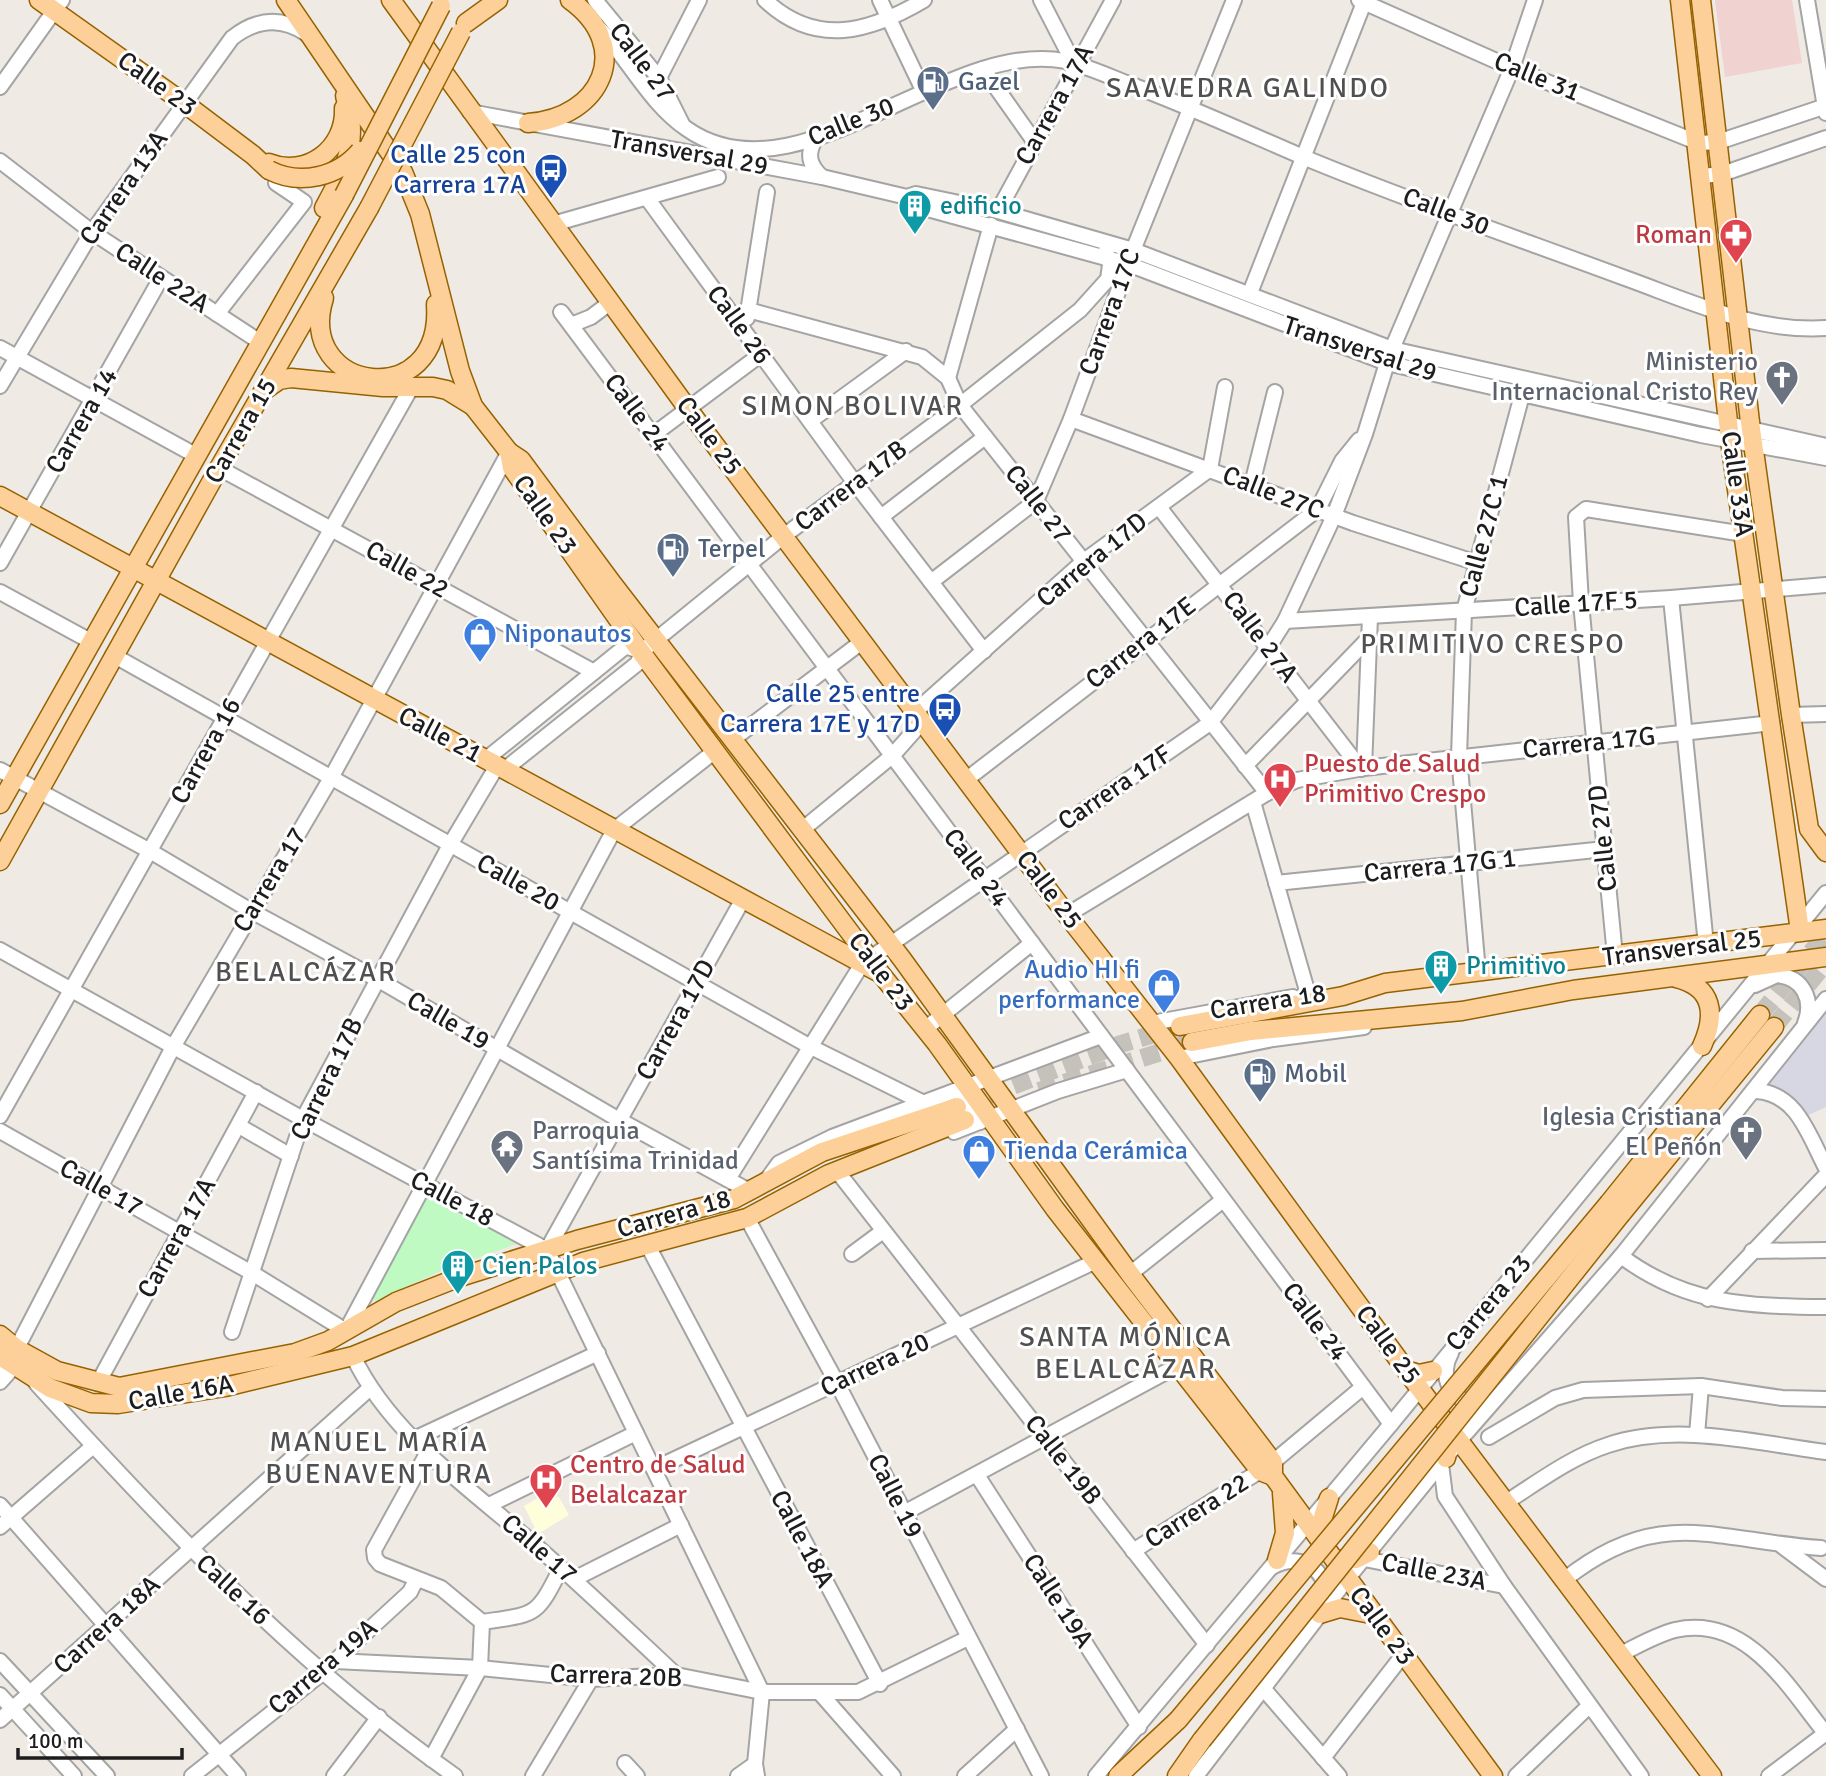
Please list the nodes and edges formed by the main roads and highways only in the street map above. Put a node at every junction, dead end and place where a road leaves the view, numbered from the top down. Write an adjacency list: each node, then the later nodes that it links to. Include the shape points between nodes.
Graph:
1 (39, 0): 10 (main road, Calle 23)
2 (286, 0): 12 (main road)
3 (391, 0): 52 (main road, Calle 25, via 688,409 1179,1058)
4 (478, 0): 11 (main road, Carrera 15)
5 (498, 0): 11 (main road)
6 (570, 0): 14 (main road, via 592,20 602,41 605,61 596,89 563,117)
7 (1680, 0): 33 (main road, Calle 33A, via 1730,433 1772,723)
8 (1701, 0): 28 (main road, Calle 33A, via 1752,437)
9 (443, 3): 15 (main road, Carrera 15, bridge)
10 (58, 5): 16 (main road, Calle 23)
11 (464, 28): 17 (main road, Carrera 15, bridge)
12 (325, 55): 13 (main road); 18 (main road, via 403,172)
13 (339, 84): 16 (main road, via 345,113 342,130 322,157 291,169); 19 (main road, via 351,115 349,155 280,288)
14 (528, 123)
15 (376, 128): 16 (main road, Calle 23, bridge, via 349,164 324,176 273,177); 19 (main road, Carrera 15, bridge)
16 (253, 155)
17 (339, 262): 18 (main road, via 321,308 322,338 343,368 360,377 379,379 398,376 415,366 434,339); 20 (main road, Carrera 15)
18 (433, 262): 21 (main road, Calle 23)
19 (274, 318): 24 (main road, Carrera 15)
20 (266, 389): 21 (main road, via 291,378 412,386 447,390); 25 (main road, Carrera 15)
21 (472, 406): 22 (main road, Calle 23)
22 (509, 452): 35 (main road, Calle 23, via 512,468 640,652); 45 (main road, Calle 23, via 522,460 890,943)
23 (0, 496): 24 (main road, Calle 21)
24 (134, 567): 25 (main road, Calle 21); 26 (main road, Carrera 15)
25 (157, 580): 31 (main road, Carrera 15); 35 (main road, Calle 21, via 614,830)
26 (7, 774): 27 (main road, Carrera 15)
27 (0, 804)
28 (1806, 807): 29 (main road); 30 (main road, Calle 33A, via 1810,833)
29 (1826, 837)
30 (1826, 852)
31 (0, 861)
32 (1826, 929): 33 (main road, Transversal 25)
33 (1795, 930): 38 (main road, Transversal 25, via 1385,983)
34 (1826, 957): 37 (main road, Transversal 25)
35 (866, 961): 36 (main road, Calle 21)
36 (881, 974): 44 (main road, Calle 23, via 925,1029)
37 (1670, 976): 40 (main road, Transversal 25, via 1391,1020); 43 (main road, via 1696,986 1708,999 1711,1020)
38 (1331, 999): 41 (main road, Carrera 18)
39 (1767, 1021): 47 (main road, Carrera 23)
40 (1334, 1023): 42 (main road, Carrera 18)
41 (1180, 1026)
42 (1192, 1042)
43 (1702, 1046)
44 (970, 1108): 46 (main road, Calle 23); 48 (main road, Carrera 18, via 845,1143 718,1204 460,1277 396,1302); 50 (main road, Carrera 18, via 751,1216 558,1272)
45 (1051, 1166): 46 (main road); 56 (main road, Calle 23)
46 (1047, 1197): 56 (main road, Calle 23, via 1177,1366)
47 (1615, 1208): 64 (main road, Carrera 23, bridge, via 1178,1720); 65 (main road, Carrera 23, bridge)
48 (346, 1331): 51 (main road, Calle 16A, via 295,1353 120,1387)
49 (0, 1335): 51 (main road)
50 (353, 1356): 51 (main road, Calle 16A, via 226,1387 126,1404 91,1403 33,1380)
51 (8, 1361)
52 (1406, 1370): 53 (main road, via 1419,1374); 54 (main road, Calle 25)
53 (1433, 1371)
54 (1455, 1436): 55 (main road); 67 (main road, Calle 25)
55 (1443, 1461)
56 (1272, 1474): 58 (main road, Calle 23); 61 (main road, via 1286,1521)
57 (1329, 1498): 58 (main road)
58 (1321, 1543): 60 (main road, Calle 23)
59 (1367, 1555): 60 (main road)
60 (1333, 1560): 63 (main road, Calle 23)
61 (1274, 1564)
62 (1321, 1612): 63 (main road, via 1340,1608)
63 (1371, 1614): 66 (main road, Calle 23)
64 (1118, 1776)
65 (1177, 1776)
66 (1493, 1776)
67 (1712, 1776)

